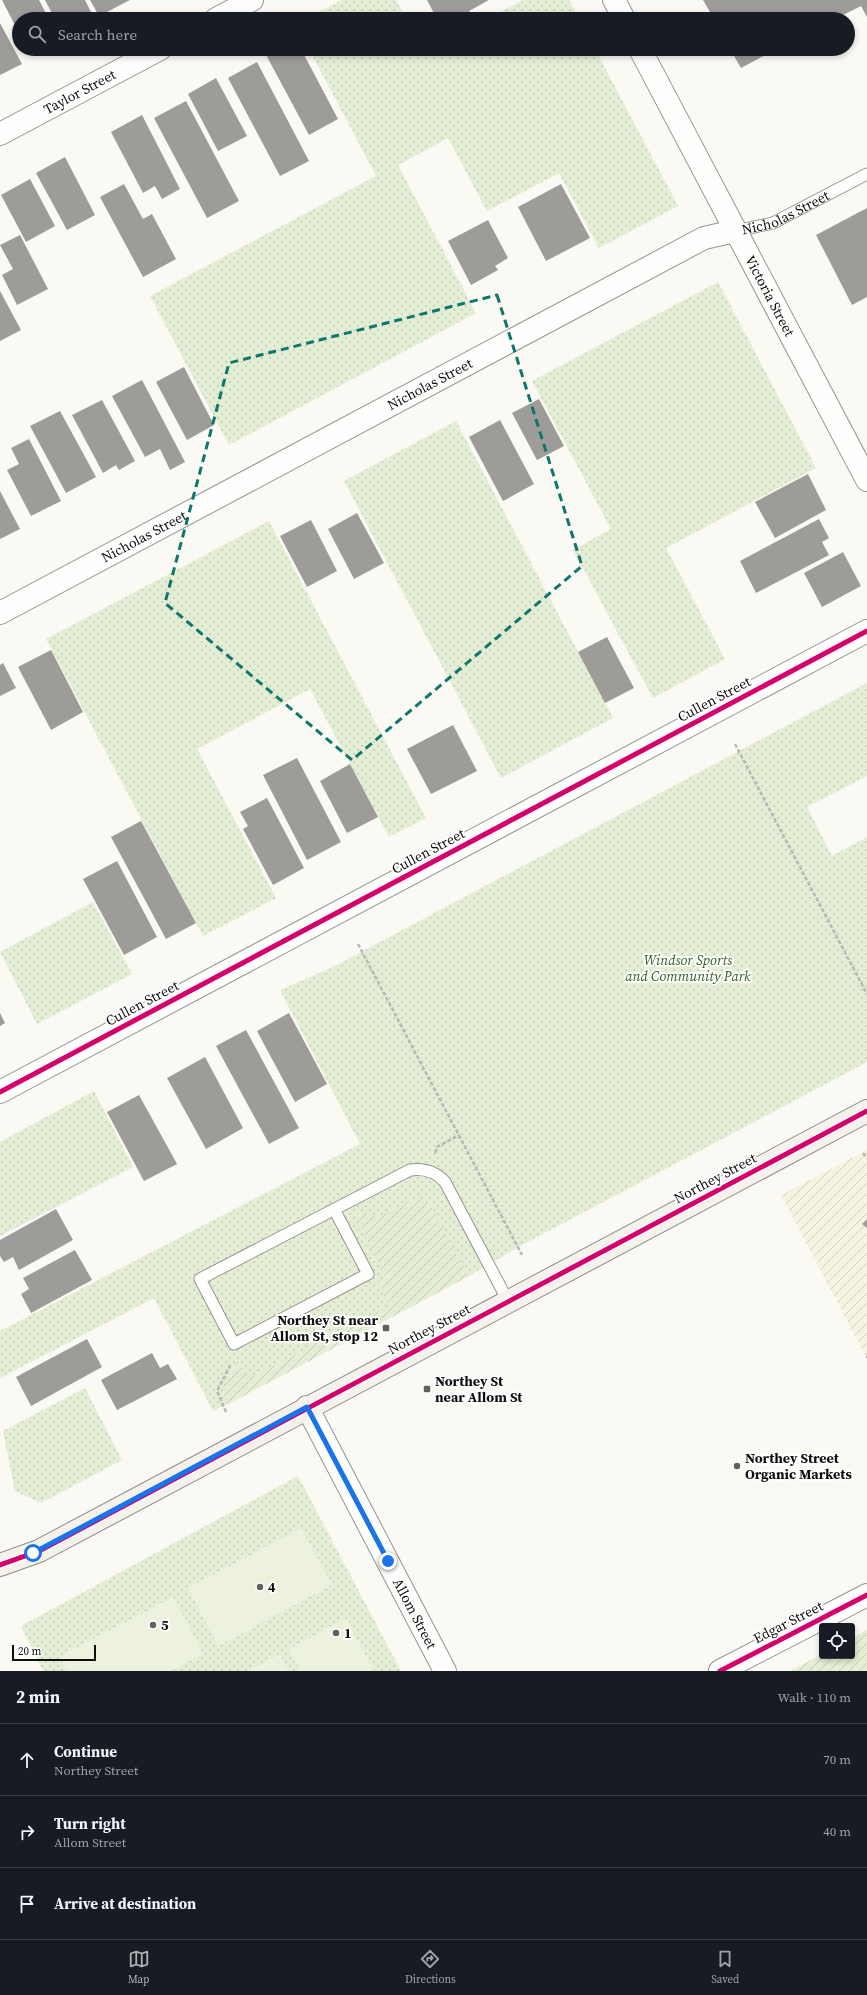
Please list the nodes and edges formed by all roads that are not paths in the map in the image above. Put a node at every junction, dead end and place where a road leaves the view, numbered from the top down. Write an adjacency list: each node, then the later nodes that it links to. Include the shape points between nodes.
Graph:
1 (252, 0): 3 (street)
2 (614, 0): 4 (street)
3 (229, 12)
4 (620, 12)
5 (147, 56): 7 (street, Taylor Street)
6 (644, 56): 9 (street, Victoria Street)
7 (0, 134)
8 (867, 174): 9 (lane, Nicholas Street, via 773,223)
9 (736, 231): 10 (street, Victoria Street); 11 (street, Nicholas Street, via 704,238)
10 (867, 480)
11 (0, 613)
12 (867, 631): 13 (street, Cullen Street)
13 (0, 1092)
14 (867, 1111): 16 (street, Northey Street)
15 (334, 1209): 15 (lane, via 200,1279 234,1344 368,1274); 16 (lane, via 410,1170 429,1171 445,1182)
16 (508, 1301): 17 (street, Northey Street)
17 (307, 1407): 18 (street, Northey Street, via 39,1551); 20 (street, Allom Street)
18 (0, 1565)
19 (867, 1595): 21 (street, Edgar Street)
20 (445, 1671)
21 (720, 1671)

